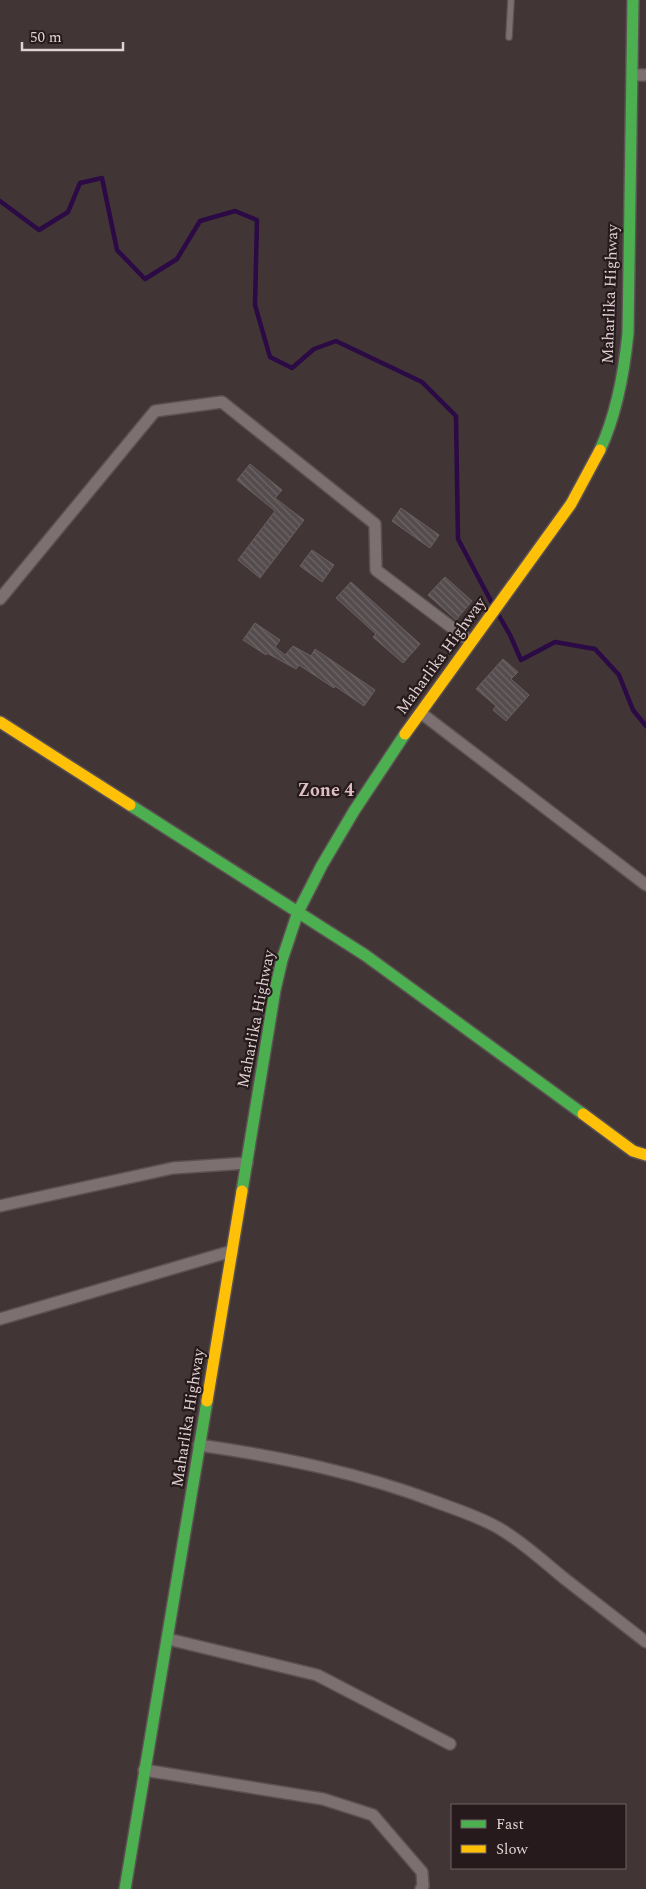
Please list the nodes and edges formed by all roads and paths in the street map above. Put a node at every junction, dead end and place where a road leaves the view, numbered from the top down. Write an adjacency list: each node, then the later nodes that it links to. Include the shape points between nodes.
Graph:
1 (511, 0): 3 (lane)
2 (633, 0): 4 (main road, Maharlika Highway)
3 (509, 37)
4 (633, 74): 5 (street); 7 (main road, Maharlika Highway, via 628,333 618,402 606,438 584,483)
5 (646, 75)
6 (0, 599): 7 (street, via 155,411 222,402 375,524 376,570)
7 (471, 642): 8 (main road, Maharlika Highway)
8 (421, 713): 10 (street); 11 (main road, Maharlika Highway, via 354,811)
9 (0, 722): 11 (main road)
10 (646, 885)
11 (298, 912): 12 (main road, via 365,954 633,1151); 13 (main road, Maharlika Highway, via 275,990)
12 (646, 1154)
13 (247, 1163): 14 (street, via 173,1168); 15 (main road, Maharlika Highway)
14 (0, 1206)
15 (232, 1251): 16 (street); 17 (main road, Maharlika Highway)
16 (0, 1319)
17 (199, 1444): 18 (main road, Maharlika Highway); 19 (street, via 323,1467 412,1492 478,1518 501,1529 535,1553)
18 (168, 1639): 20 (street, via 317,1675); 21 (main road, Maharlika Highway)
19 (646, 1642)
20 (450, 1744)
21 (144, 1770): 22 (main road, Maharlika Highway); 23 (street, via 323,1799 373,1815 422,1872)
22 (125, 1889)
23 (421, 1889)

